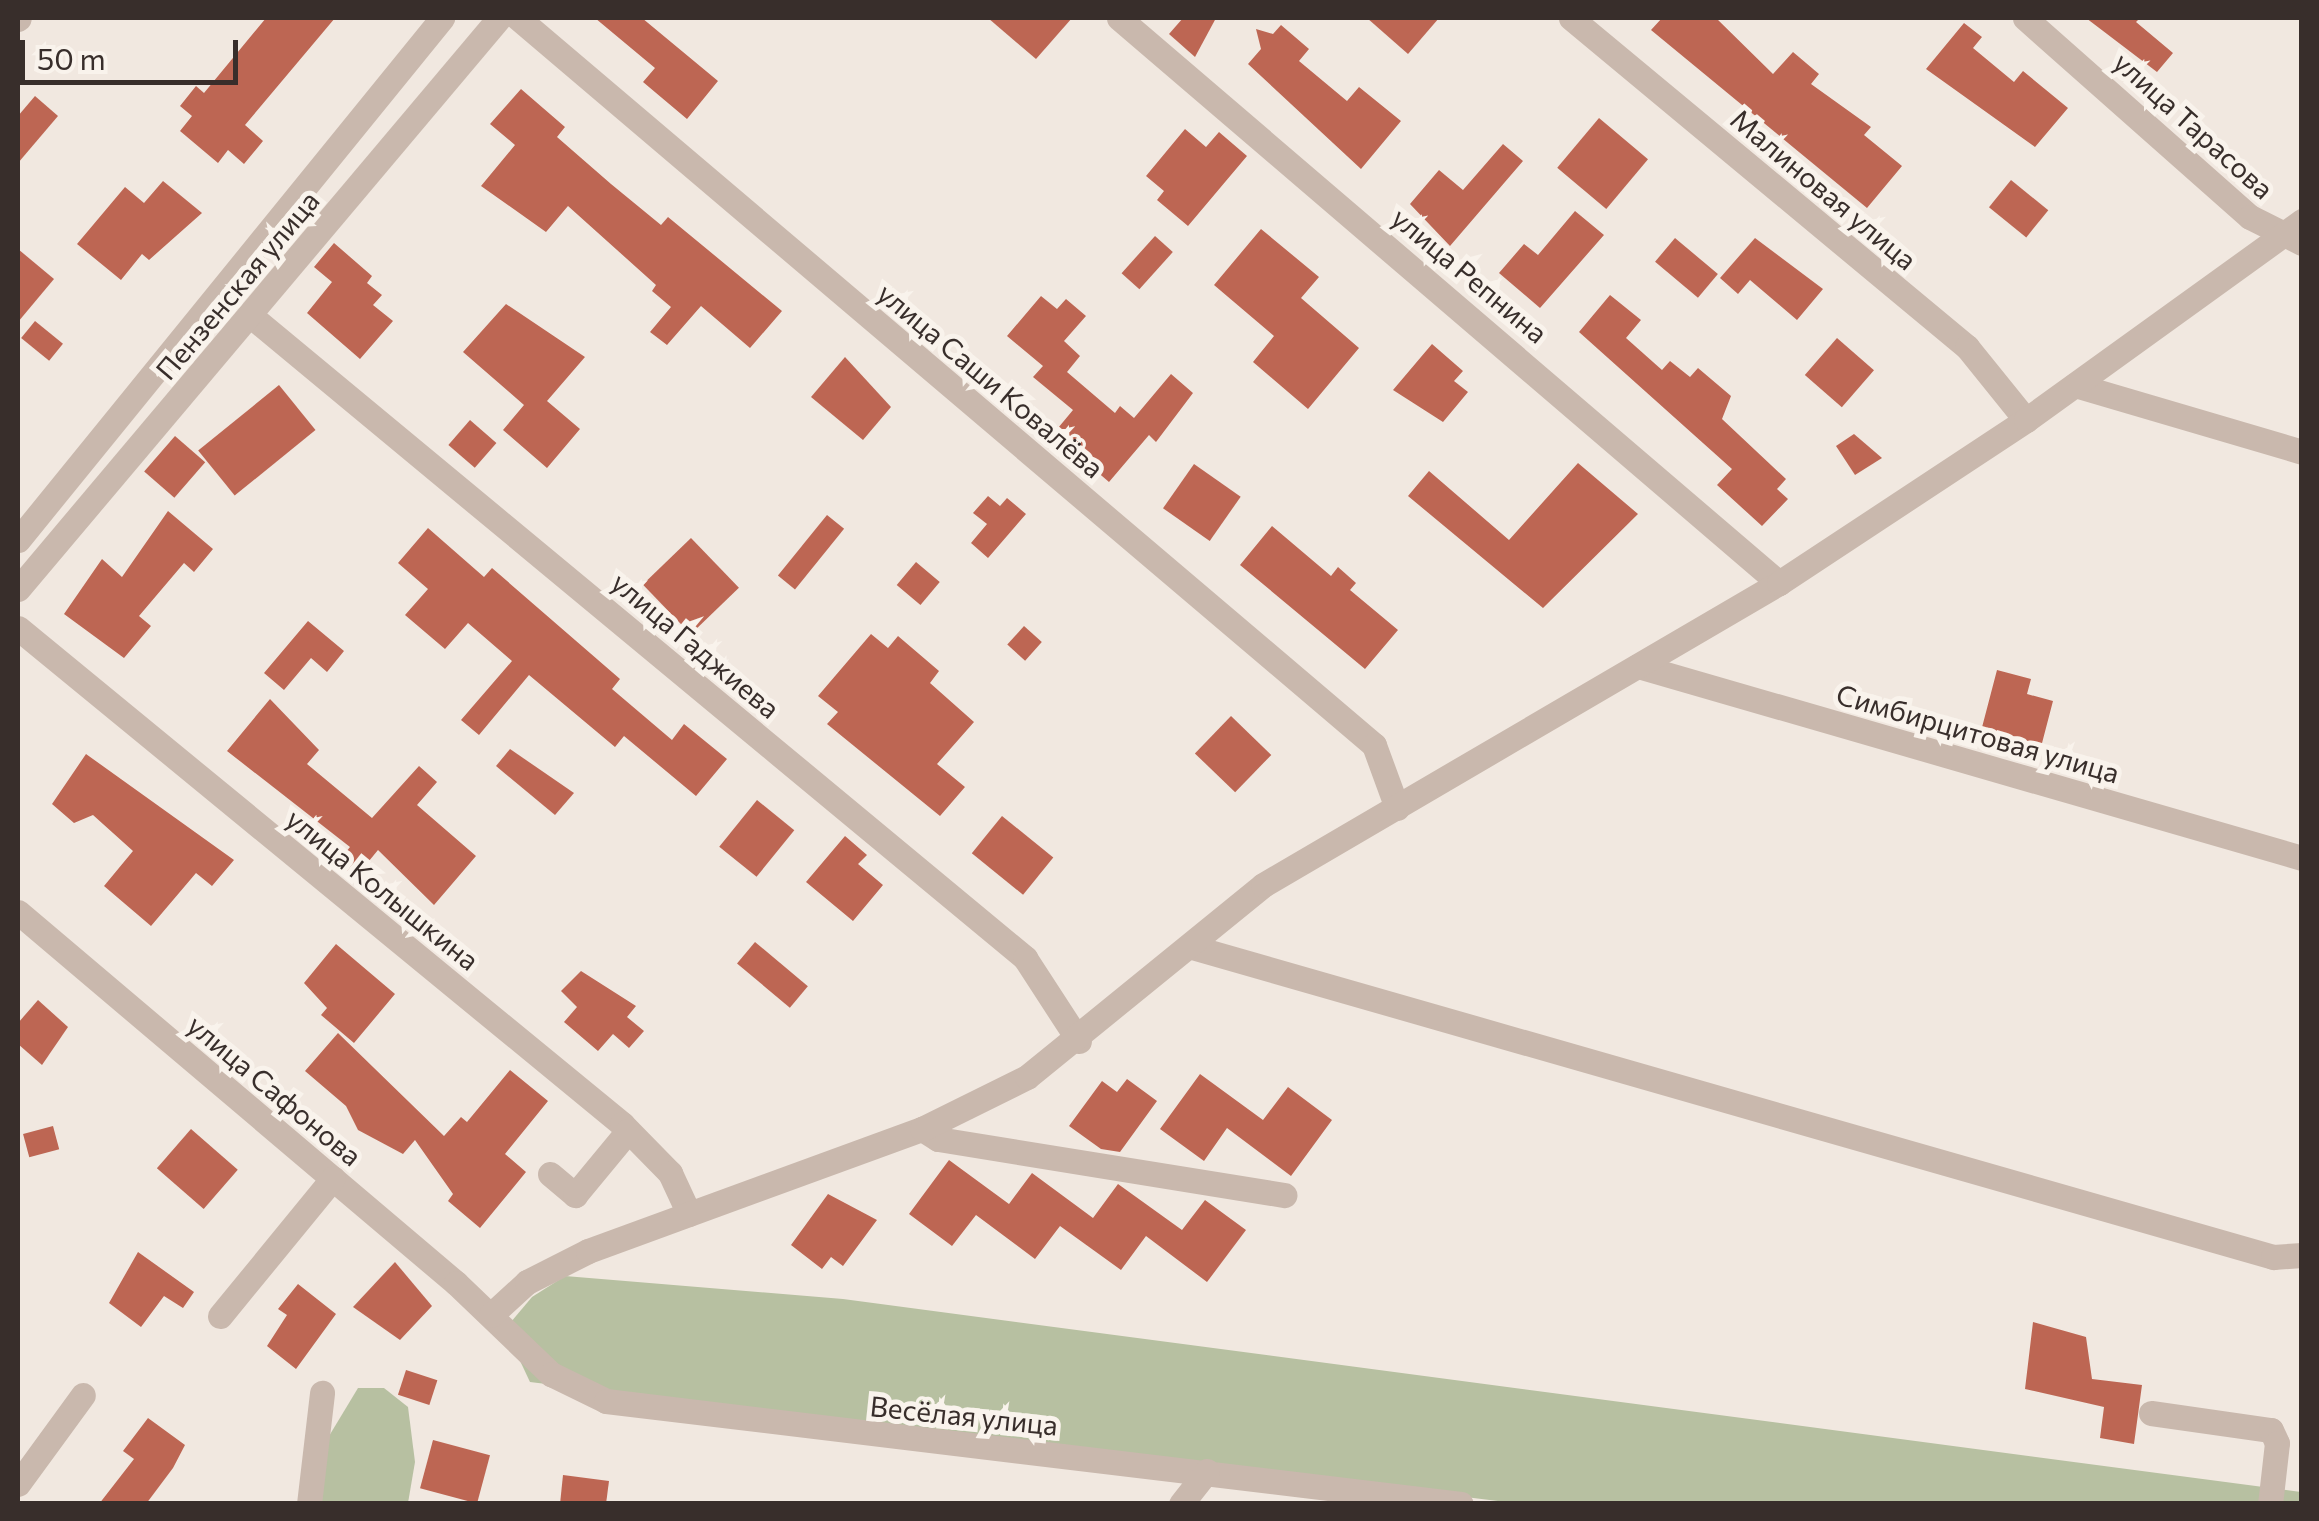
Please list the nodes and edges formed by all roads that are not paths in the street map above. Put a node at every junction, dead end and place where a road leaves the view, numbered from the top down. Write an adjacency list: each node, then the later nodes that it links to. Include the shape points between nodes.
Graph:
1 (442, 18): 13 (street)
2 (499, 18): 9 (street, Пензенская улица)
3 (518, 18): 18 (street, улица Саши Ковалёва, via 1374,744)
4 (1118, 18): 14 (street, улица Репнина)
5 (1571, 18): 11 (street, Малиновая улица, via 1968,346)
6 (2025, 18): 8 (street, улица Тарасова)
7 (2302, 222): 8 (street)
8 (2290, 240): 10 (street)
9 (251, 316): 15 (street, Пензенская улица); 22 (street, улица Гаджиева, via 1026,958)
10 (2075, 385): 11 (street); 12 (street)
11 (2026, 420): 14 (street)
12 (2302, 452)
13 (18, 540)
14 (1779, 583): 17 (street)
15 (18, 589)
16 (18, 628): 24 (street, улица Колышкина)
17 (1638, 666): 18 (street); 19 (street, Симбирцитовая улица)
18 (1397, 808): 21 (street, via 1262,886)
19 (2302, 858)
20 (18, 912): 26 (street, улица Сафонова)
21 (1192, 947): 22 (street); 29 (street, via 2272,1257)
22 (1079, 1041): 23 (street, via 1028,1077)
23 (922, 1129): 27 (street, via 938,1139); 28 (street)
24 (628, 1131): 25 (street, via 575,1195); 28 (street, улица Колышкина, via 670,1173)
25 (550, 1174)
26 (333, 1178): 30 (street, улица Сафонова); 31 (street)
27 (1285, 1195)
28 (689, 1214): 30 (street, via 588,1250 527,1282)
29 (2302, 1255)
30 (491, 1315): 35 (street, Весёлая улица, via 551,1374 644,1411)
31 (220, 1316)
32 (322, 1393): 37 (street)
33 (83, 1395): 36 (street)
34 (2152, 1413): 40 (street, via 2271,1430 2277,1443)
35 (1207, 1471): 38 (street); 39 (street, Весёлая улица)
36 (18, 1484)
37 (308, 1504)
38 (1181, 1504)
39 (1461, 1504)
40 (2270, 1504)

